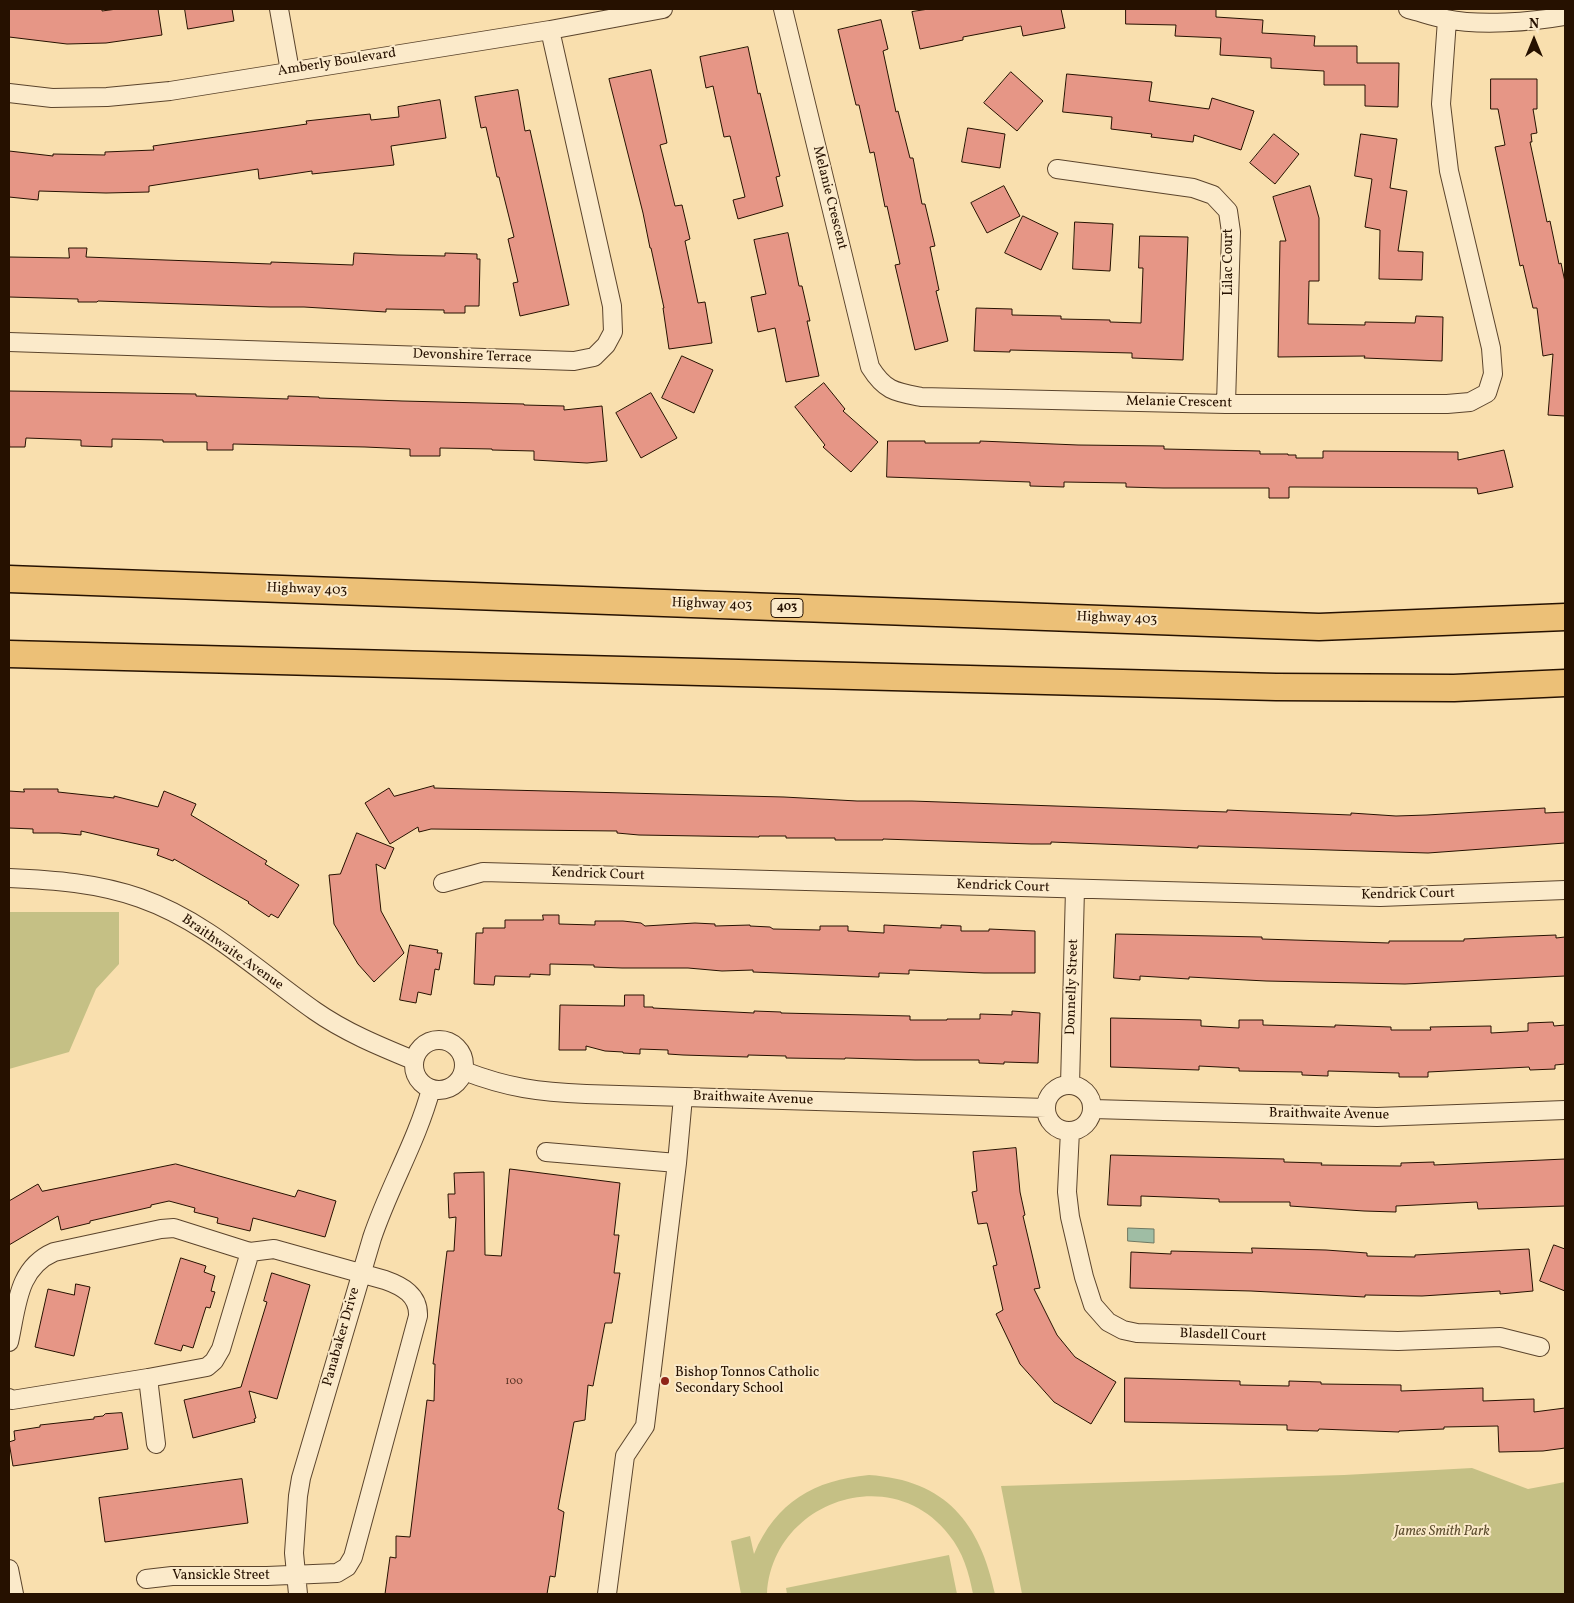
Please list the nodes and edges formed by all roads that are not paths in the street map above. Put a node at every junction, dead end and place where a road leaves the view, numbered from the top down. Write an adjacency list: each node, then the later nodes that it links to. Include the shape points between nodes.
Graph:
1 (279, 9): 8 (street)
2 (663, 9): 7 (street, Amberly Boulevard)
3 (783, 9): 12 (street, Melanie Crescent, via 870,367 879,381 897,392 921,397)
4 (1408, 9): 6 (street)
5 (1565, 16): 6 (street, via 1538,21)
6 (1447, 20): 12 (street, Melanie Crescent, via 1441,104 1449,171 1491,348 1493,374 1486,393 1470,402 1448,404)
7 (550, 30): 8 (street, Amberly Boulevard); 11 (street, Devonshire Terrace, via 612,306 613,332 594,357 574,361)
8 (290, 71): 9 (street, Amberly Boulevard, via 170,91 107,96 52,98)
9 (9, 93)
10 (1057, 169): 12 (street, Lilac Court, via 1193,188 1213,195 1228,211 1231,240)
11 (9, 342)
12 (1226, 404)
13 (9, 579): 14 (highway, Highway 403 / 403, via 1319,627)
14 (1565, 617)
15 (9, 654): 16 (highway, via 1276,687 1454,688)
16 (1565, 683)
17 (9, 878): 21 (street, Braithwaite Avenue, via 76,882 109,888 168,910 219,940 323,1016 372,1044)
18 (443, 884): 19 (street, Kendrick Court, via 483,872)
19 (1076, 889): 20 (street, Kendrick Court, via 1380,897); 23 (street, Donnelly Street)
20 (1565, 890)
21 (413, 1060): 22 (street, via 426,1042 445,1040 459,1048 465,1063); 24 (street, via 418,1080)
22 (464, 1071): 24 (street, via 455,1085 448,1089); 25 (street, Braithwaite Avenue, via 504,1085 542,1092)
23 (1070, 1085): 26 (street, via 1055,1089); 27 (street, via 1088,1094)
24 (431, 1089): 33 (street, Panabaker Drive, via 425,1112 380,1216)
25 (682, 1097): 26 (street, Braithwaite Avenue); 31 (street)
26 (1046, 1108): 29 (street, via 1055,1127)
27 (1093, 1108): 28 (street, Braithwaite Avenue, via 1377,1117); 29 (street, via 1083,1128)
28 (1565, 1110)
29 (1070, 1131): 35 (street, Blasdell Court, via 1067,1192 1084,1277 1093,1305 1108,1322 1123,1330 1398,1341 1500,1337)
30 (546, 1152): 31 (street)
31 (677, 1162): 44 (street, via 645,1426 625,1456)
32 (250, 1252): 33 (street, Vansickle Street, via 274,1249); 34 (street, via 174,1228 43,1256 25,1276); 36 (street, via 221,1349 214,1361 201,1369)
33 (361, 1274): 40 (street, Panabaker Drive, via 301,1478 294,1554); 40 (street, Vansickle Street, via 399,1285 409,1292 419,1309 418,1316 353,1557 347,1568 337,1574)
34 (9, 1342)
35 (1540, 1347)
36 (148, 1378): 37 (street); 38 (street)
37 (9, 1398)
38 (156, 1444)
39 (9, 1569): 42 (street)
40 (296, 1575): 41 (street, Vansickle Street); 43 (street, Panabaker Drive)
41 (146, 1578)
42 (14, 1594)
43 (298, 1594)
44 (607, 1594)

